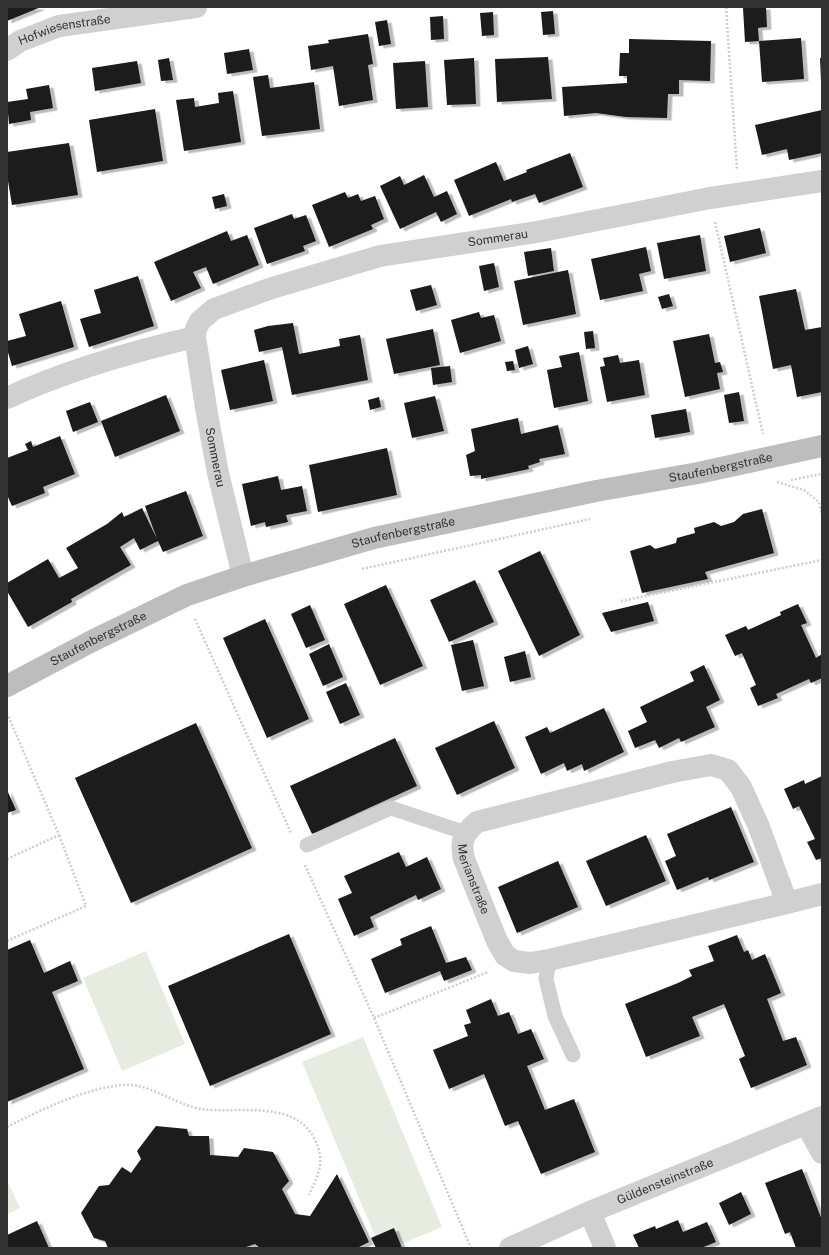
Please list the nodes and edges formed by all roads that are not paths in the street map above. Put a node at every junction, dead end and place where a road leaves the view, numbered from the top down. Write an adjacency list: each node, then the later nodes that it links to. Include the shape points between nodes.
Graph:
1 (196, 7): 2 (street, Hofwiesenstraße, via 59,26 20,41)
2 (7, 50)
3 (822, 181): 4 (street, Sommerau, via 710,198 537,232 380,256 272,288 214,309 200,321)
4 (195, 337): 5 (street, via 84,367); 7 (street, Sommerau, via 218,473)
5 (7, 398)
6 (821, 450): 7 (street, Staufenbergstraße, via 596,491 374,538)
7 (243, 576): 8 (street, Staufenbergstraße, via 186,595)
8 (7, 686)
9 (466, 833): 10 (lane, via 391,808); 12 (street, Merianstraße, via 477,822 490,818 672,772 711,765 728,770 741,787); 13 (street, Merianstraße, via 461,847 464,859 497,941 505,954 514,961 530,963)
10 (304, 852)
11 (822, 894): 12 (street)
12 (787, 903): 13 (street)
13 (549, 960): 14 (lane, via 546,979 555,1016)
14 (573, 1055)
15 (814, 1120): 16 (street); 17 (street, Güldensteinstraße)
16 (822, 1153)
17 (590, 1212): 18 (street, Güldensteinstraße); 19 (street)
18 (510, 1248)
19 (605, 1248)

